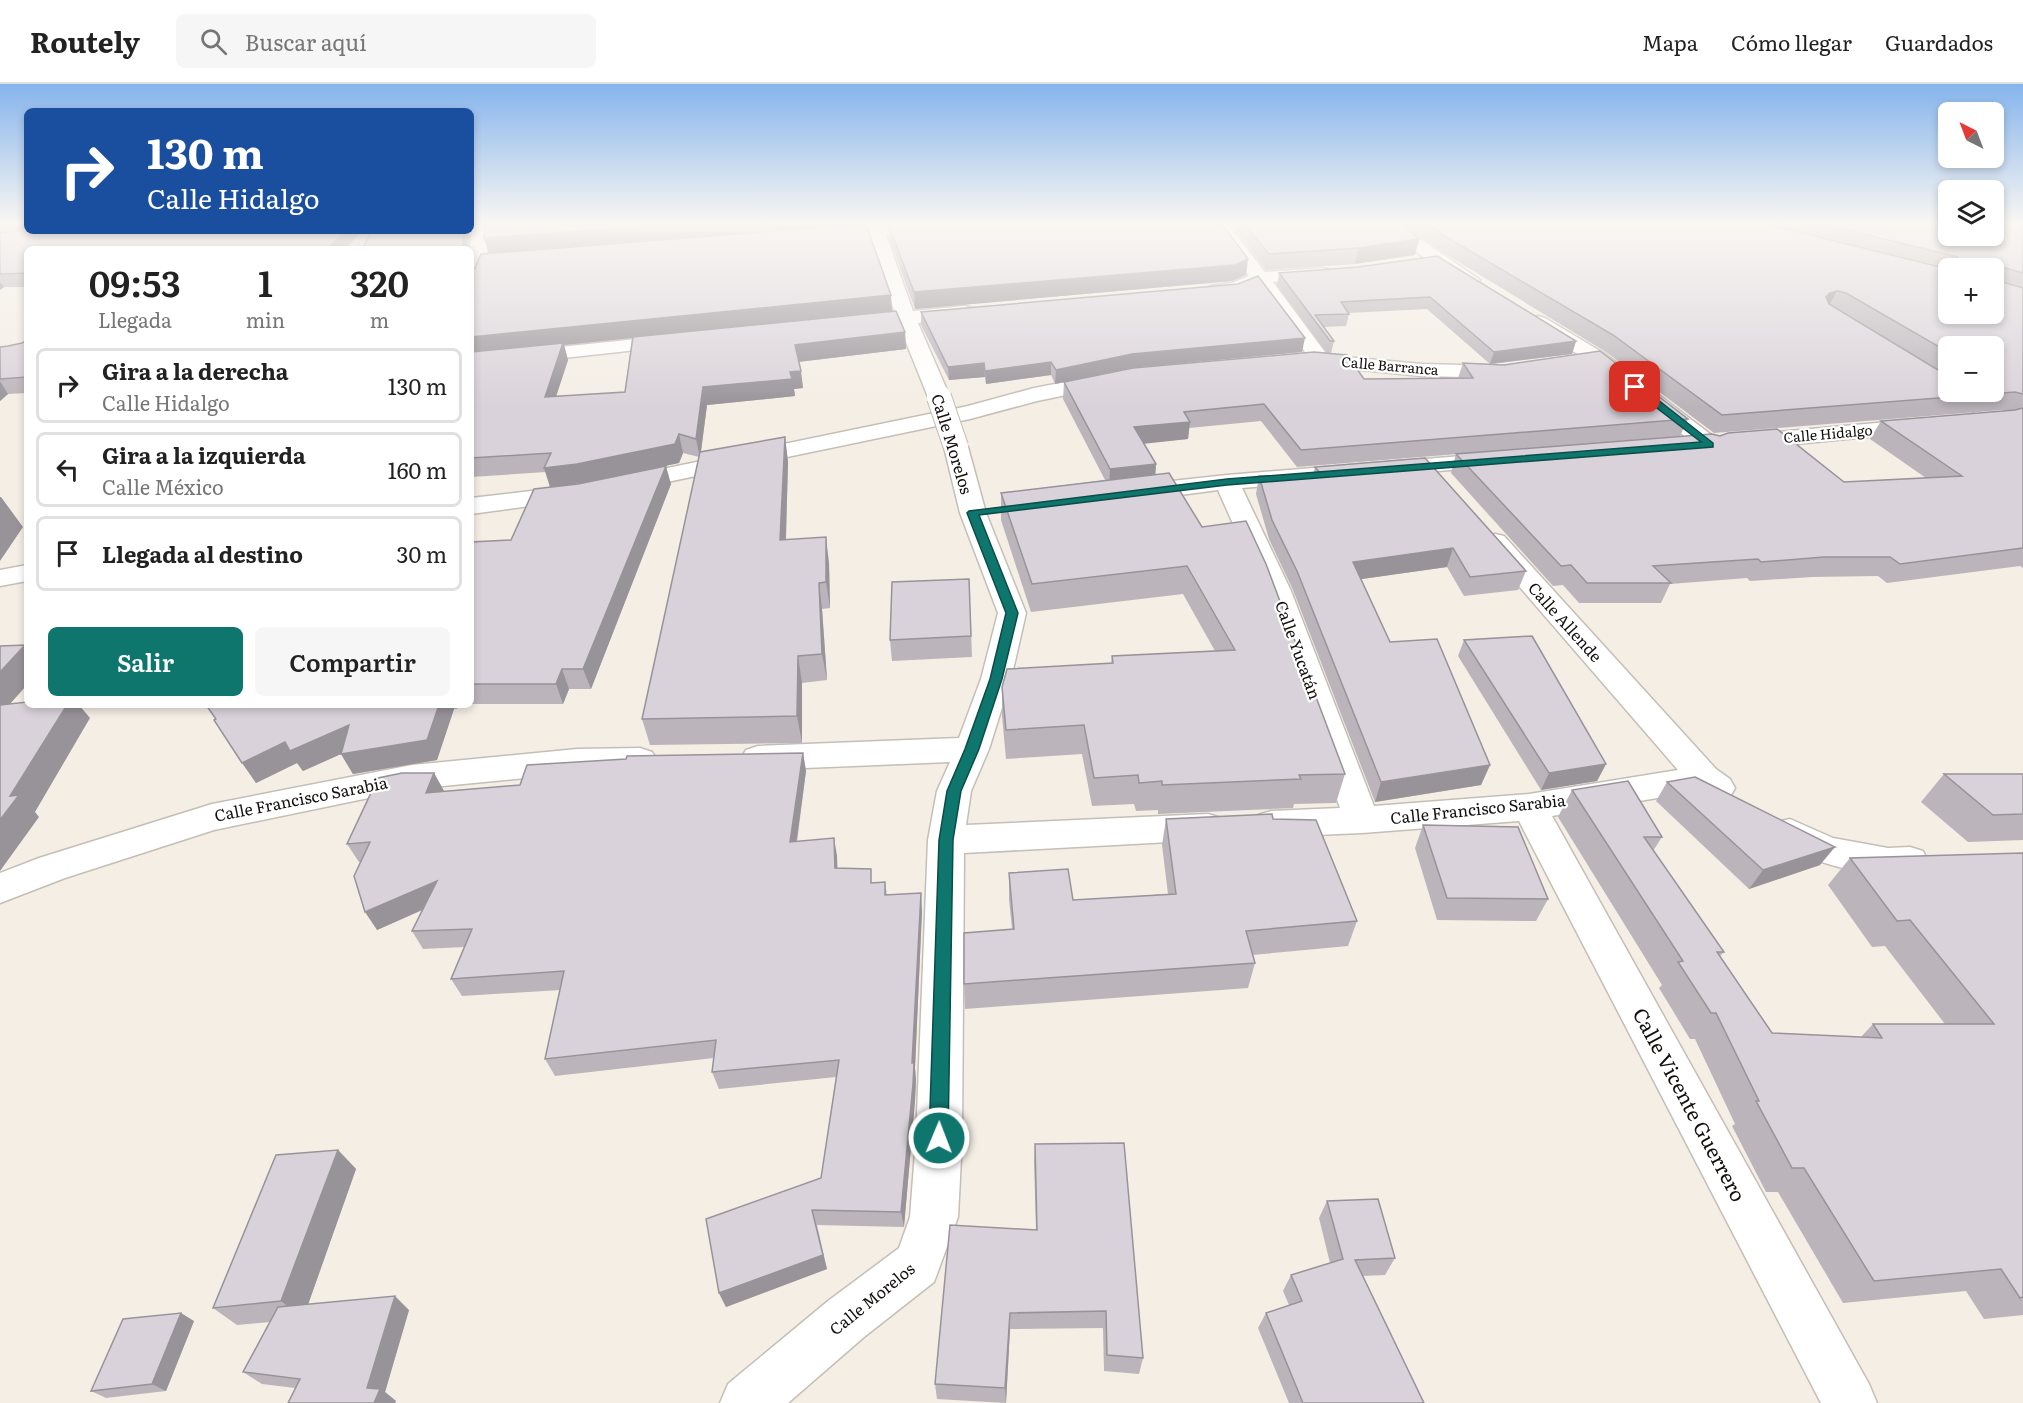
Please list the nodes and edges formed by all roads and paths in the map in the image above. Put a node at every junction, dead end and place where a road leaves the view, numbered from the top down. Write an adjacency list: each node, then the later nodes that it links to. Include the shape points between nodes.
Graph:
1 (895, 286): 9 (street, Calle Morelos)
2 (1242, 286): 6 (street)
3 (1266, 286): 15 (street, Calle Barranca, via 1315,352 1301,361 1498,373)
4 (1480, 286): 5 (street)
5 (1487, 290)
6 (1201, 291)
7 (1518, 309): 12 (street)
8 (988, 310): 9 (street)
9 (906, 318): 10 (street); 30 (street, Calle Morelos, bridge, via 984,512 1012,613 996,679)
10 (835, 325)
11 (694, 339): 13 (street)
12 (1598, 358): 14 (street); 19 (street)
13 (474, 362)
14 (1563, 364)
15 (1530, 369)
16 (1131, 376): 26 (street, via 601,489)
17 (1974, 402): 18 (street)
18 (2013, 426): 19 (street, Calle Hidalgo, via 1956,423)
19 (1710, 445): 20 (street, Calle Hidalgo)
20 (1674, 447)
21 (1521, 458): 22 (street)
22 (1427, 465): 23 (street); 24 (street)
23 (1227, 482): 25 (street); 35 (street, Calle Yucatán, via 1277,591)
24 (1451, 492)
25 (1111, 496)
26 (474, 506)
27 (1474, 519): 33 (street, Calle Allende)
28 (24, 574): 29 (street)
29 (0, 578)
30 (972, 749): 32 (street); 36 (street, Calle Morelos, via 954,791)
31 (673, 759): 38 (street, Calle Francisco Sarabia, via 578,761 412,777 212,817)
32 (721, 759)
33 (1704, 778): 34 (street, Calle Francisco Sarabia); 37 (street, via 1755,814 1826,850 1888,862)
34 (1528, 807): 35 (street, Calle Francisco Sarabia); 40 (street, Calle Vicente Guerrero)
35 (1362, 820): 36 (street, Calle Francisco Sarabia)
36 (946, 840): 39 (street, Calle Morelos, via 934,1217 916,1265)
37 (1944, 860)
38 (0, 888)
39 (747, 1403)
40 (1850, 1403)

